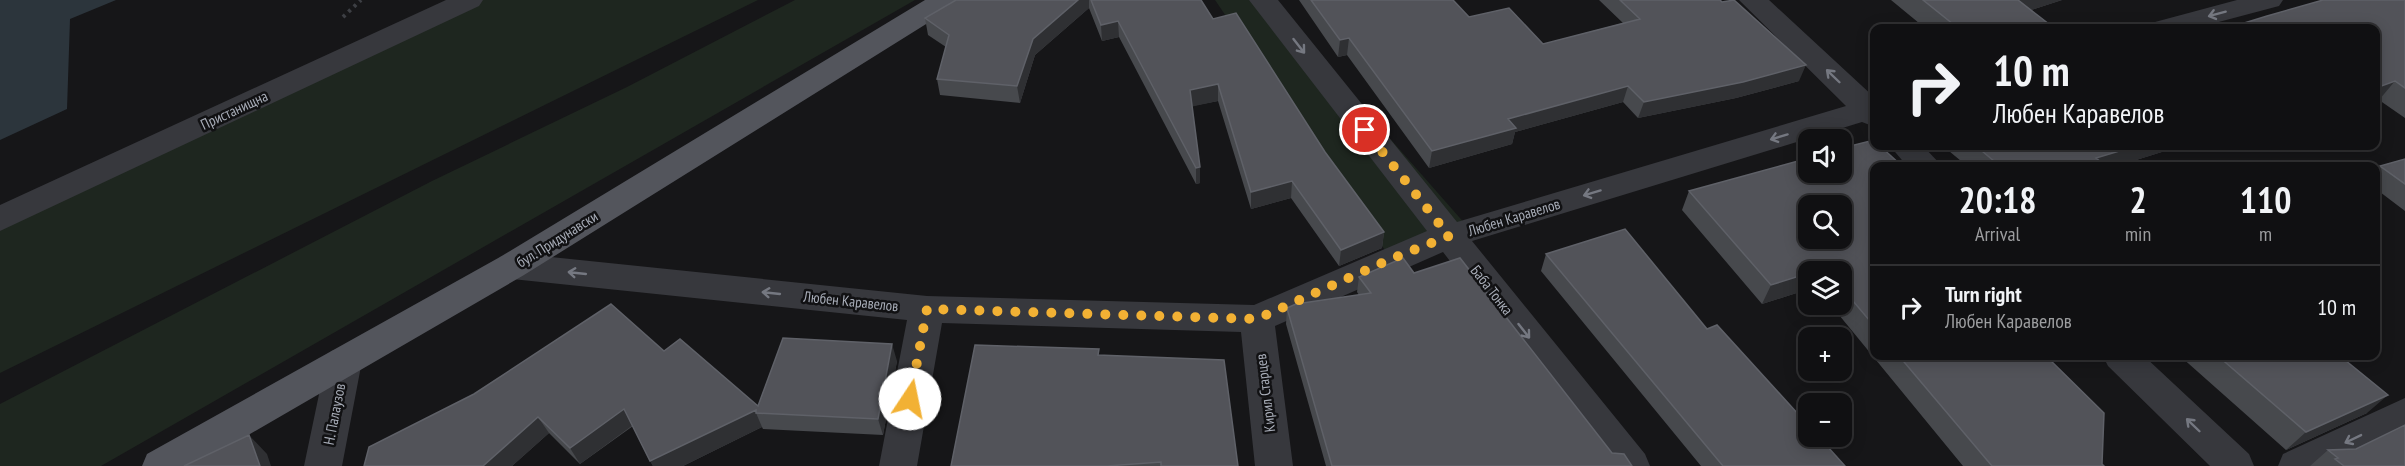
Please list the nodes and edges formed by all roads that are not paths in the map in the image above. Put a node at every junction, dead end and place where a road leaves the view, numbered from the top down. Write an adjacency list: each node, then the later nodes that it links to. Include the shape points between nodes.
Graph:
1 (469, 0): 11 (street, Пристанищна)
2 (945, 0): 13 (main road, бул. Придунавски)
3 (1263, 0): 12 (street, Баба Тонка, one-way to 12)
4 (1753, 0): 7 (street, one-way to 4)
5 (2269, 0): 6 (street, one-way to 6)
6 (2180, 24)
7 (1870, 108)
8 (1870, 112): 12 (street, Любен Каравелов, one-way to 12)
9 (1909, 150): 10 (street)
10 (1922, 162)
11 (0, 219)
12 (1449, 236): 15 (street, Любен Каравелов); 23 (street, Баба Тонка, one-way to 23)
13 (512, 266): 14 (street, Любен Каравелов, one-way to 13); 17 (main road, бул. Придунавски)
14 (927, 309): 15 (street, Любен Каравелов); 21 (street)
15 (1257, 319): 22 (street, Кирил Старцев)
16 (2125, 360): 24 (street, one-way to 16)
17 (344, 361): 19 (main road, бул. Придунавски); 20 (street, Н. Палаузов)
18 (2405, 412): 25 (street, one-way to 25)
19 (161, 466)
20 (323, 466)
21 (898, 466)
22 (1274, 466)
23 (1631, 466)
24 (2235, 466)
25 (2298, 466)

